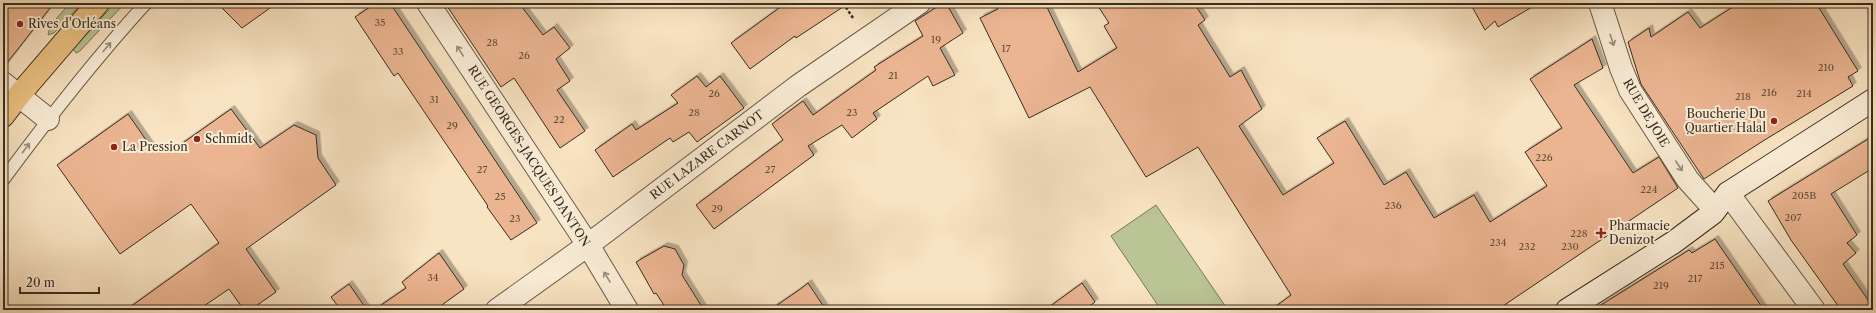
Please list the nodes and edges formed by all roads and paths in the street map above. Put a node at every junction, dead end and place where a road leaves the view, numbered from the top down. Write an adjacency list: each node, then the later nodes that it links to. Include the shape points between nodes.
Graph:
1 (98, 3): 6 (main road)
2 (146, 3): 9 (lane, one-way to 2)
3 (428, 3): 12 (street, RUE GEORGES-JACQUES DANTON, one-way to 3)
4 (918, 3): 12 (street, RUE LAZARE CARNOT, via 798,86)
5 (1600, 3): 11 (street, RUE DE JOIE, one-way to 11, via 1630,90 1688,180)
6 (11, 89): 8 (main road); 9 (street)
7 (1873, 100): 11 (street)
8 (3, 116)
9 (48, 119): 10 (lane, one-way to 9)
10 (3, 180)
11 (1721, 202): 15 (street, via 1674,242); 16 (street, RUE DE JOIE)
12 (588, 246): 13 (street, RUE LAZARE CARNOT); 14 (street, RUE GEORGES-JACQUES DANTON, one-way to 12)
13 (497, 310)
14 (627, 310)
15 (1567, 310)
16 (1814, 310)

